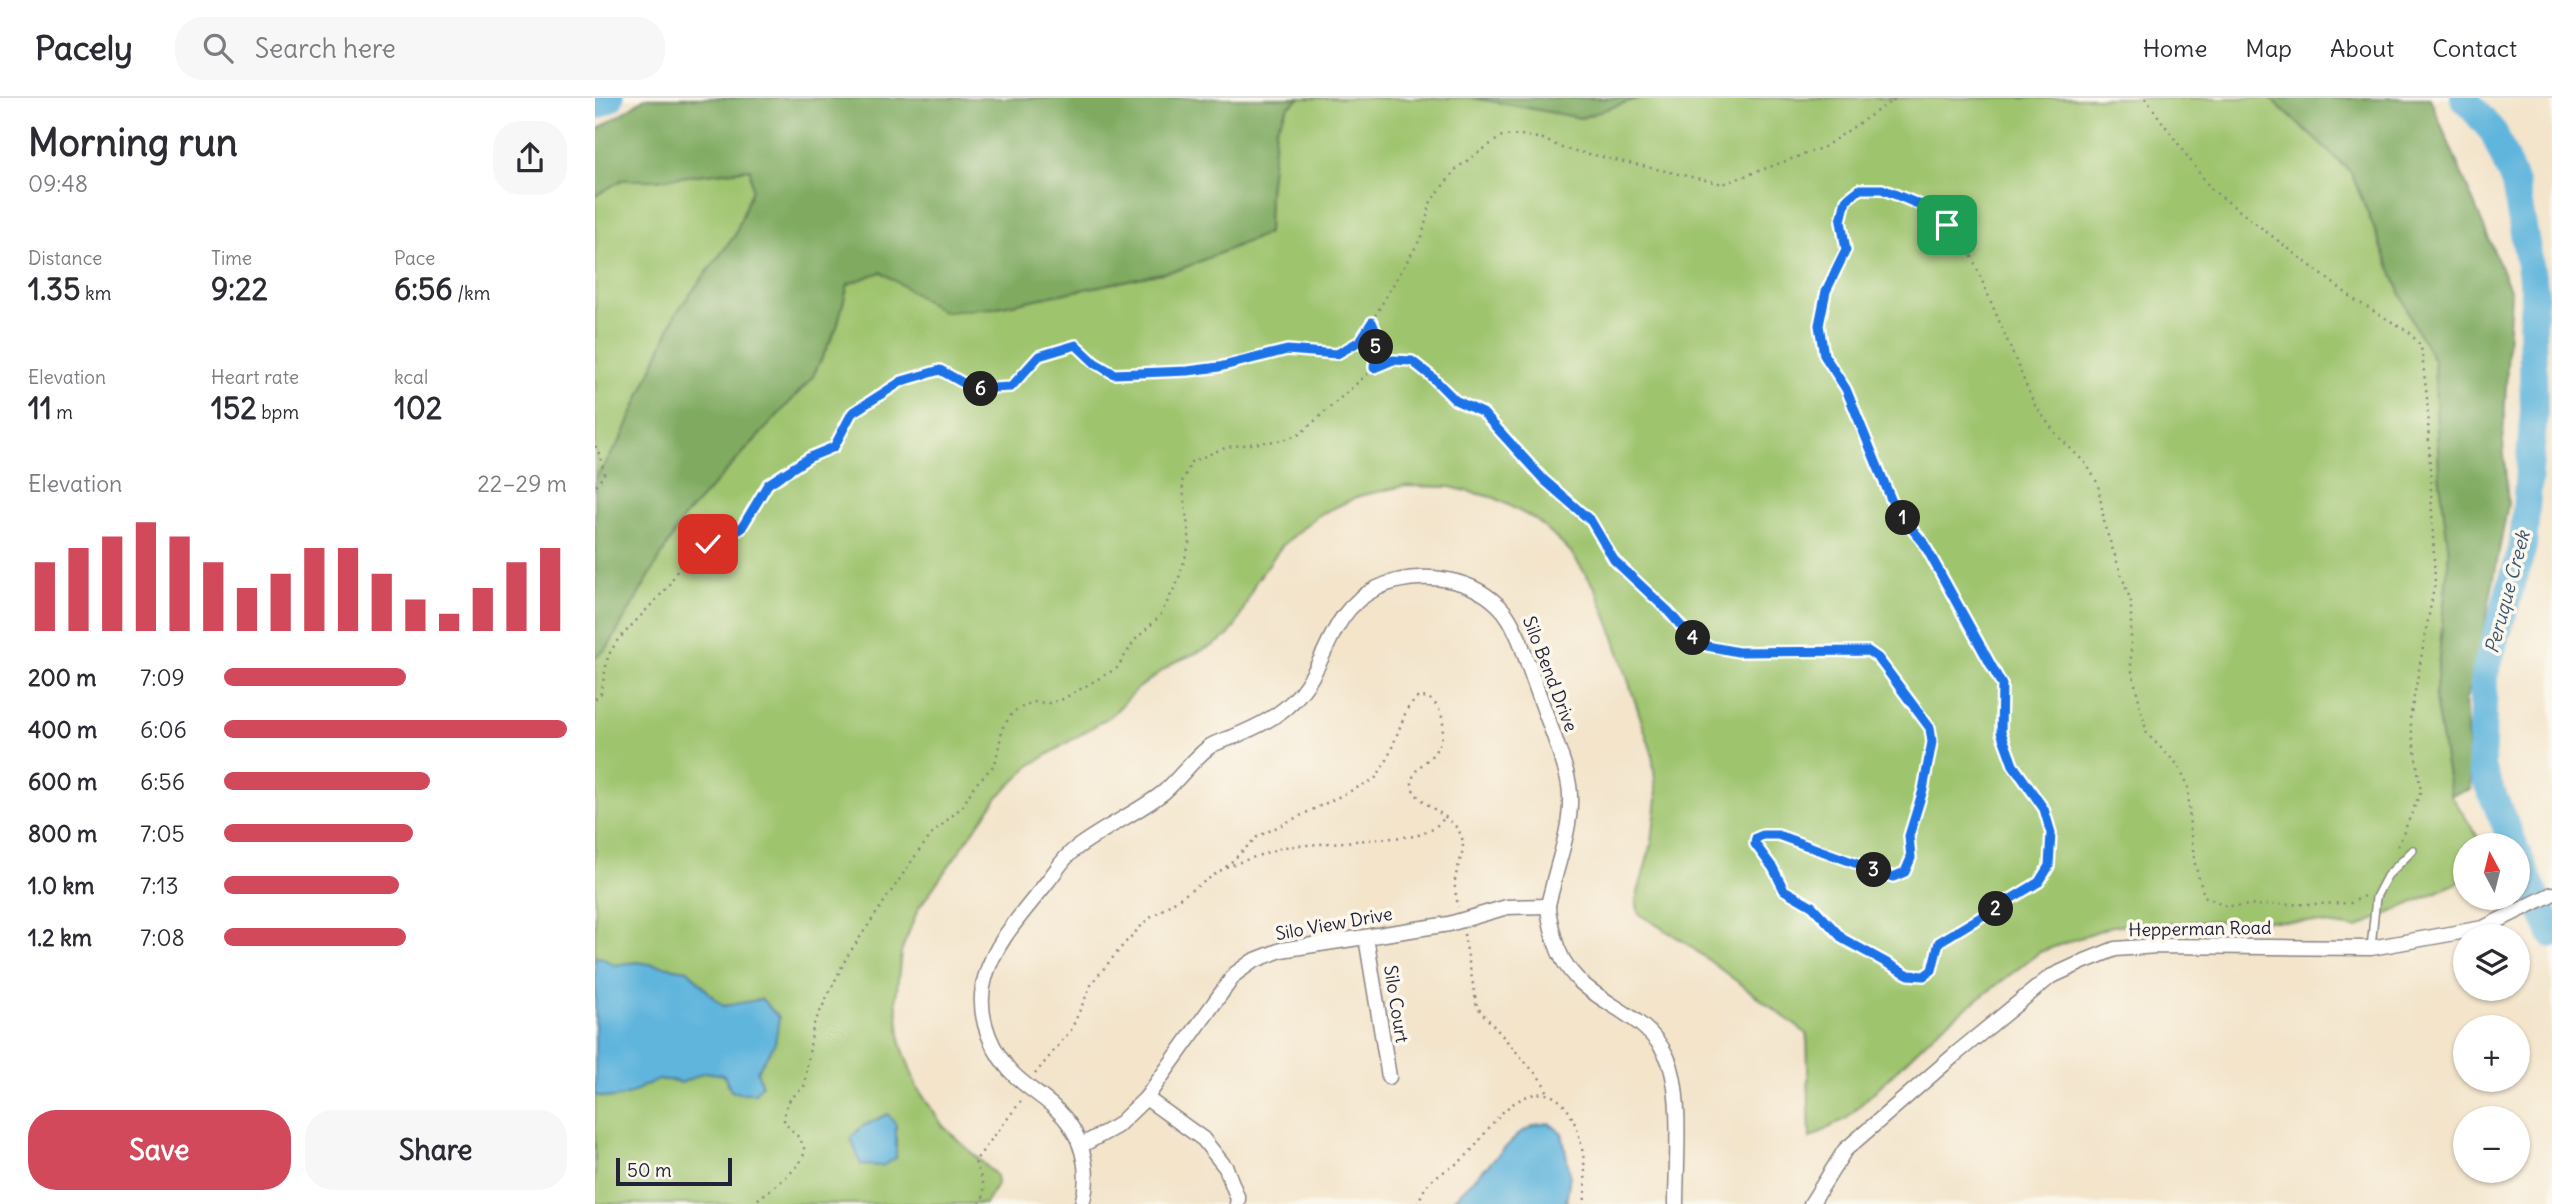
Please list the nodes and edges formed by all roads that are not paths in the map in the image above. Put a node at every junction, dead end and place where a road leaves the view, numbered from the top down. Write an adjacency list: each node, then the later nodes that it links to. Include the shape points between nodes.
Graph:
1 (2413, 850): 5 (lane, via 2387,876 2376,897)
2 (2552, 894): 5 (street, Hepperman Road, via 2483,928)
3 (1548, 906): 4 (street, Silo View Drive, via 1507,907 1448,925); 8 (street, Silo Bend Drive, via 1570,796 1512,622 1480,591 1456,581 1415,578 1375,589 1340,618 1316,671 1293,702 1273,718 1210,747 1162,793 1072,851 997,947 981,1005 988,1037 1008,1068 1058,1110); 11 (street, Silo Bend Drive, via 1560,958 1571,974 1638,1023 1666,1055 1676,1092)
4 (1366, 937): 6 (street, Silo Court); 7 (street, Silo View Drive, via 1281,950 1235,974)
5 (2371, 948): 12 (street, Hepperman Road, via 2115,949 2050,977 1845,1150)
6 (1389, 1077)
7 (1146, 1098): 8 (street, Silo View Drive, via 1117,1126); 10 (street, via 1203,1139 1226,1168)
8 (1082, 1145): 9 (street, Silo Bend Drive, via 1086,1179)
9 (1082, 1204)
10 (1237, 1204)
11 (1676, 1204)
12 (1811, 1204)

